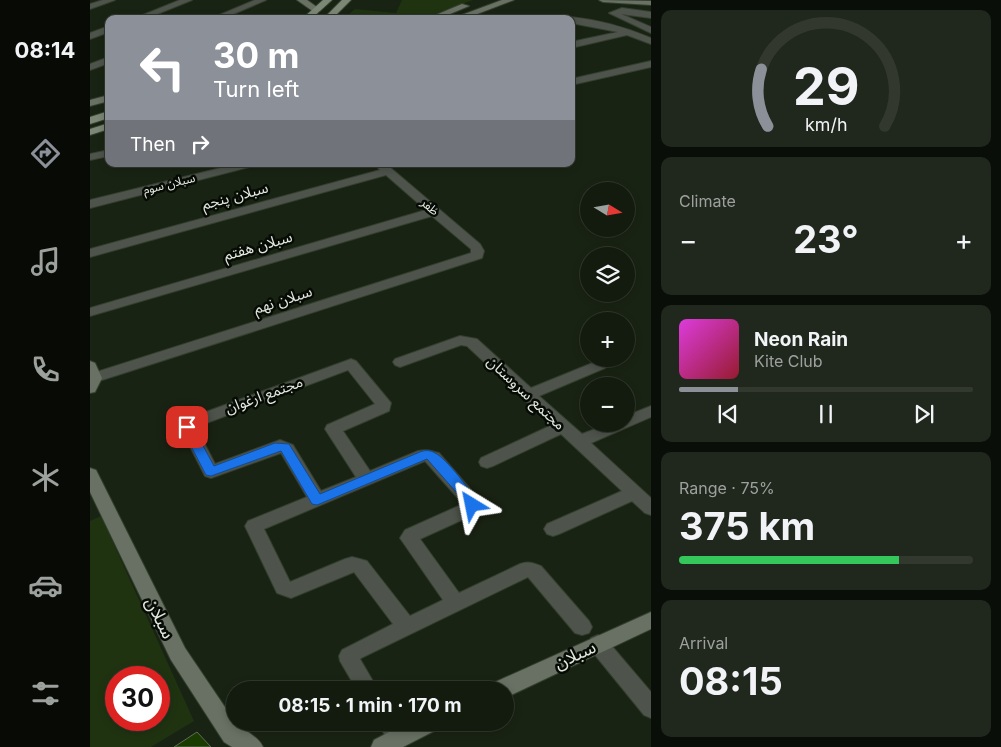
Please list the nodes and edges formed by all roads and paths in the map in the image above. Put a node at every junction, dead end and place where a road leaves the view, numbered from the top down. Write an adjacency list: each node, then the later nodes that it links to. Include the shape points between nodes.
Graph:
1 (110, 0): 11 (street)
2 (188, 0): 13 (street)
3 (262, 0): 14 (street)
4 (301, 0): 12 (street)
5 (328, 0): 12 (main road)
6 (347, 0): 16 (main road)
7 (510, 0): 18 (street)
8 (604, 0): 10 (street)
9 (473, 3): 17 (street)
10 (651, 3)
11 (90, 7)
12 (318, 10): 15 (main road)
13 (148, 15)
14 (224, 15)
15 (311, 15)
16 (331, 15)
17 (441, 15)
18 (467, 15)
19 (651, 15): 22 (street, via 613,13)
20 (575, 20): 23 (street)
21 (105, 30): 24 (street)
22 (651, 30)
23 (630, 32): 25 (street); 26 (street)
24 (90, 36)
25 (651, 42)
26 (575, 44)
27 (105, 61): 29 (street)
28 (651, 64): 30 (street)
29 (90, 67)
30 (575, 81)
31 (105, 99): 32 (street)
32 (90, 103)
33 (105, 115): 34 (main road)
34 (90, 121)
35 (105, 127): 36 (main road)
36 (90, 132)
37 (105, 154): 38 (street)
38 (90, 157)
39 (237, 167): 41 (street, سبلان سوم)
40 (384, 167): 42 (street, ظفر); 44 (street, سبلان پنجم)
41 (90, 204)
42 (435, 211): 43 (street, ظفر); 45 (street, سبلان هفتم)
43 (478, 251): 48 (street, سبلان نهم, via 477,255)
44 (90, 253)
45 (90, 312)
46 (400, 362): 49 (street, مجتمع سروستان, via 466,340 472,342)
47 (595, 367): 49 (street)
48 (91, 378)
49 (527, 395): 52 (street, مجتمع سروستان)
50 (651, 411): 51 (street)
51 (635, 418)
52 (562, 427): 54 (street, مجتمع سروستان); 55 (street)
53 (603, 432): 54 (street)
54 (579, 442): 58 (street, مجتمع سروستان)
55 (487, 462)
56 (90, 474): 71 (street, سبلان, via 178,654 232,735)
57 (367, 479): 59 (street); 59 (street, مجتمع ارغوان, via 333,429 383,407 351,364 187,425 211,472 284,447); 61 (street, via 429,455 470,499 472,505 469,510 409,538)
58 (644, 498): 60 (street)
59 (317, 500): 63 (street, via 254,526 284,588 291,590 357,564)
60 (553, 529)
61 (456, 604): 63 (street); 64 (street, via 527,569 534,571)
62 (651, 620): 65 (street, سبلان)
63 (407, 627): 66 (street, via 349,656)
64 (582, 627)
65 (598, 644): 67 (street, سبلان); 68 (street)
66 (362, 681)
67 (514, 683)
68 (651, 708)
69 (404, 731): 70 (street)
70 (389, 736)
71 (252, 747)

